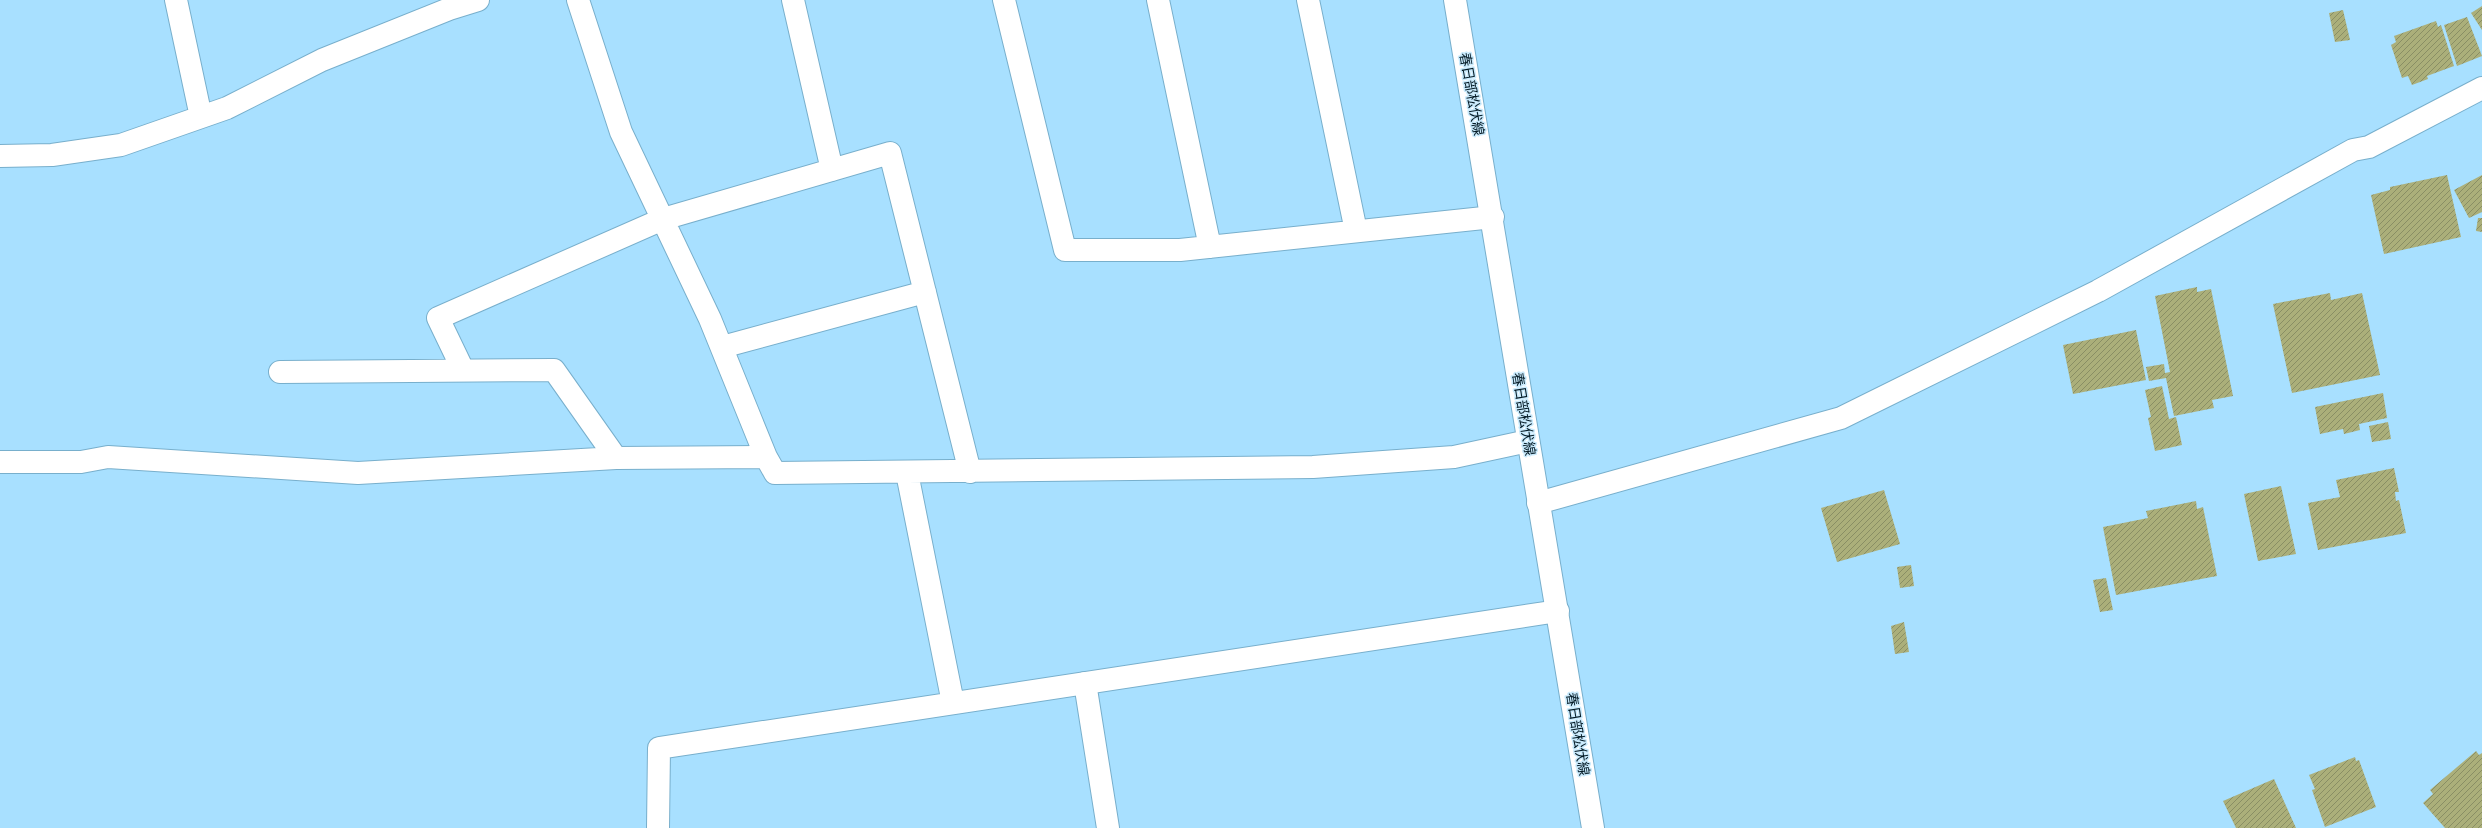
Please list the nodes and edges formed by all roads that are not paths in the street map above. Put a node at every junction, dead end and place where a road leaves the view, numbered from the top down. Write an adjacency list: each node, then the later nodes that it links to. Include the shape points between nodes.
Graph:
1 (176, 0): 10 (street)
2 (478, 0): 10 (street, via 449,9 322,60 227,108)
3 (578, 0): 14 (street, via 621,132)
4 (793, 0): 12 (street)
5 (1004, 0): 16 (street, via 1065,250 1180,250)
6 (1158, 0): 16 (street)
7 (1308, 0): 15 (street)
8 (1456, 0): 13 (street, 春日部松伏線)
9 (2482, 88): 27 (street, via 2369,148 2353,150 2098,291 1841,418)
10 (201, 117): 11 (street, via 121,145 52,155)
11 (0, 156)
12 (832, 170): 14 (street); 17 (street, via 890,153)
13 (1493, 217): 15 (street); 21 (street, 春日部松伏線)
14 (663, 219): 18 (street); 19 (street, via 438,318)
15 (1356, 231): 16 (street)
16 (1210, 247)
17 (925, 292): 18 (street); 25 (street)
18 (722, 347): 22 (street)
19 (463, 370): 20 (street); 23 (street, via 554,370)
20 (280, 372)
21 (1528, 441): 25 (street, via 1454,457 1313,467); 27 (street, 春日部松伏線)
22 (766, 457): 23 (street); 26 (street, via 775,473)
23 (616, 458): 24 (street, via 358,473 108,457 82,462)
24 (0, 462)
25 (970, 472): 26 (street)
26 (907, 473): 30 (street)
27 (1538, 503): 28 (street, 春日部松伏線)
28 (1558, 611): 29 (street); 33 (street, 春日部松伏線)
29 (1085, 683): 30 (street); 32 (street)
30 (953, 703): 31 (street, via 660,748)
31 (658, 828)
32 (1108, 828)
33 (1593, 828)

